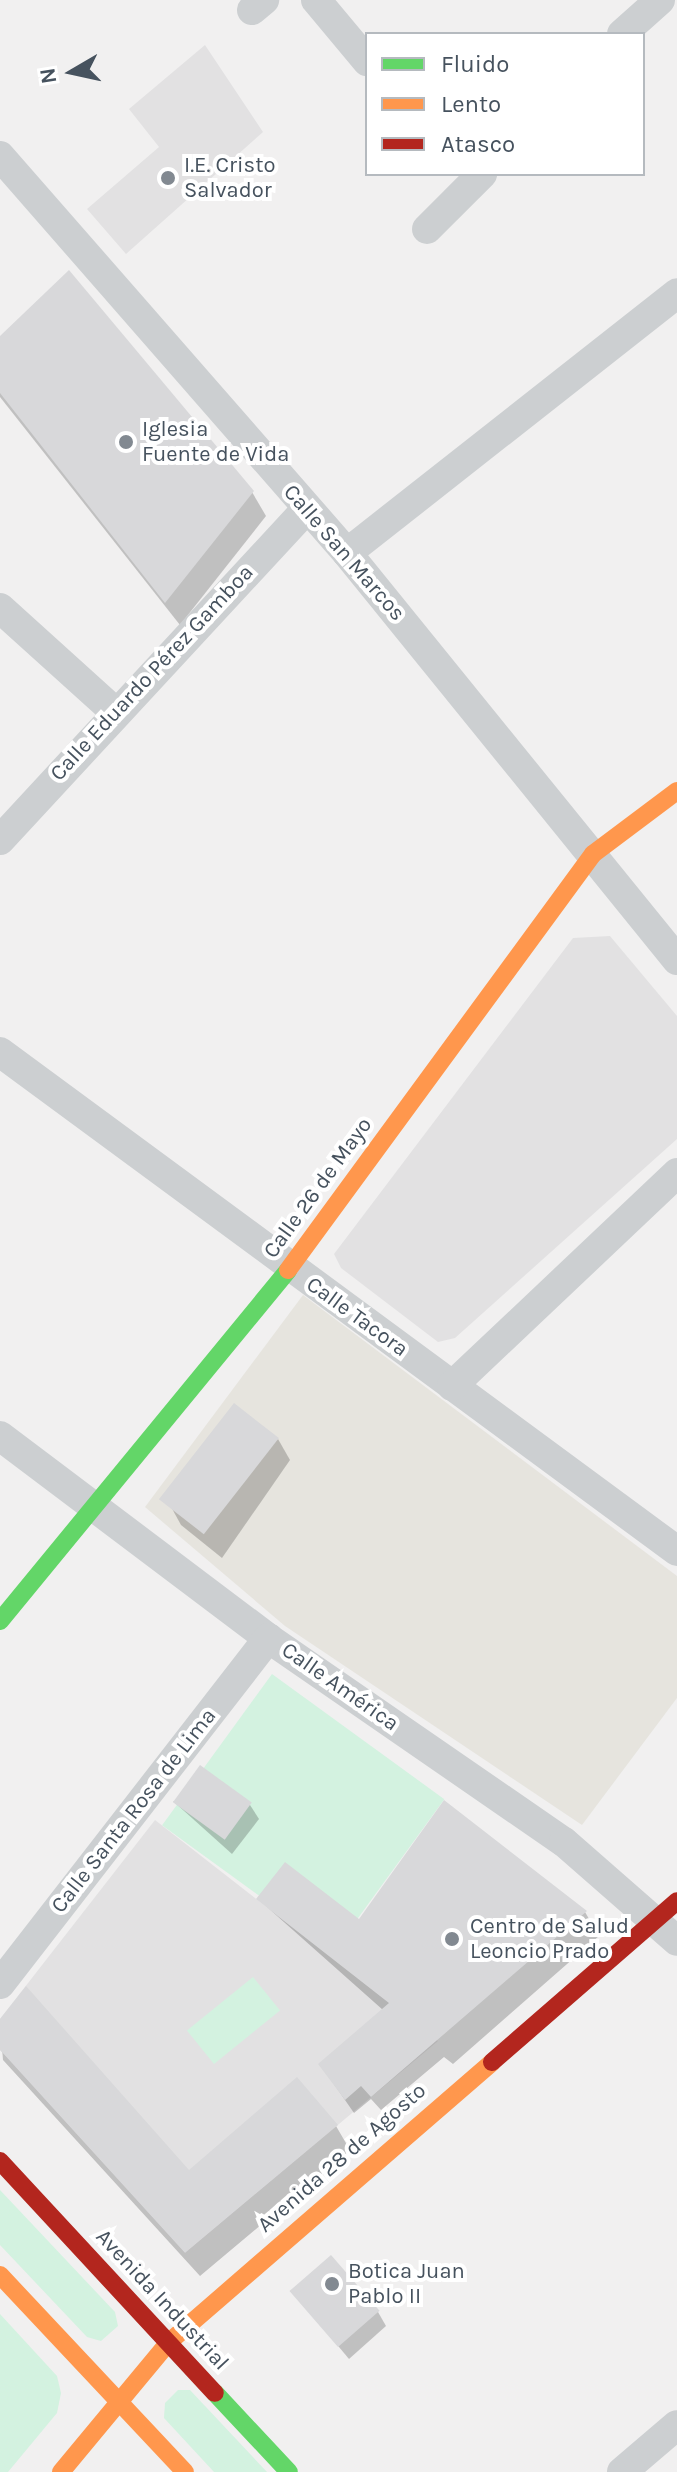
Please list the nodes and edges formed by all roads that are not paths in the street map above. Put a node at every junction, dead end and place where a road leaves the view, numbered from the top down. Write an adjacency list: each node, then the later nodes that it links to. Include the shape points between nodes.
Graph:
1 (660, 0): 3 (street)
2 (326, 4): 4 (street)
3 (624, 32)
4 (365, 58)
5 (0, 156): 9 (street, Calle San Marcos)
6 (472, 177): 7 (street)
7 (427, 229)
8 (677, 293): 10 (street)
9 (306, 509): 10 (street, Calle San Marcos); 12 (street, Calle Eduardo Pérez Gamboa)
10 (347, 553): 15 (street, Calle San Marcos)
11 (0, 608): 12 (street)
12 (113, 710): 14 (street, Calle Eduardo Pérez Gamboa)
13 (677, 791): 15 (street, Calle 26 de Mayo)
14 (0, 840)
15 (593, 854): 16 (street, Calle San Marcos); 19 (street, Calle 26 de Mayo)
16 (677, 960)
17 (0, 1052): 19 (street, Calle Tacora)
18 (677, 1173): 20 (street)
19 (289, 1269): 20 (street, Calle Tacora); 22 (street, Calle 26 de Mayo)
20 (452, 1386): 23 (street, Calle Tacora)
21 (0, 1436): 22 (street, Calle América)
22 (90, 1509): 24 (street, Calle 26 de Mayo); 25 (street, Calle América)
23 (677, 1551)
24 (0, 1621)
25 (268, 1638): 26 (street, Calle América); 28 (street, Calle Santa Rosa de Lima)
26 (667, 1909): 27 (street, Calle América); 31 (street, Avenida 28 de Agosto)
27 (677, 1941)
28 (0, 1984)
29 (0, 2161): 31 (street, Avenida Industrial)
30 (0, 2275): 32 (street)
31 (168, 2343): 32 (street, Avenida 28 de Agosto); 36 (street, Avenida Industrial)
32 (119, 2402): 34 (street, Avenida 28 de Agosto); 35 (street)
33 (677, 2425): 37 (street)
34 (61, 2472)
35 (185, 2472)
36 (289, 2472)
37 (622, 2472)

